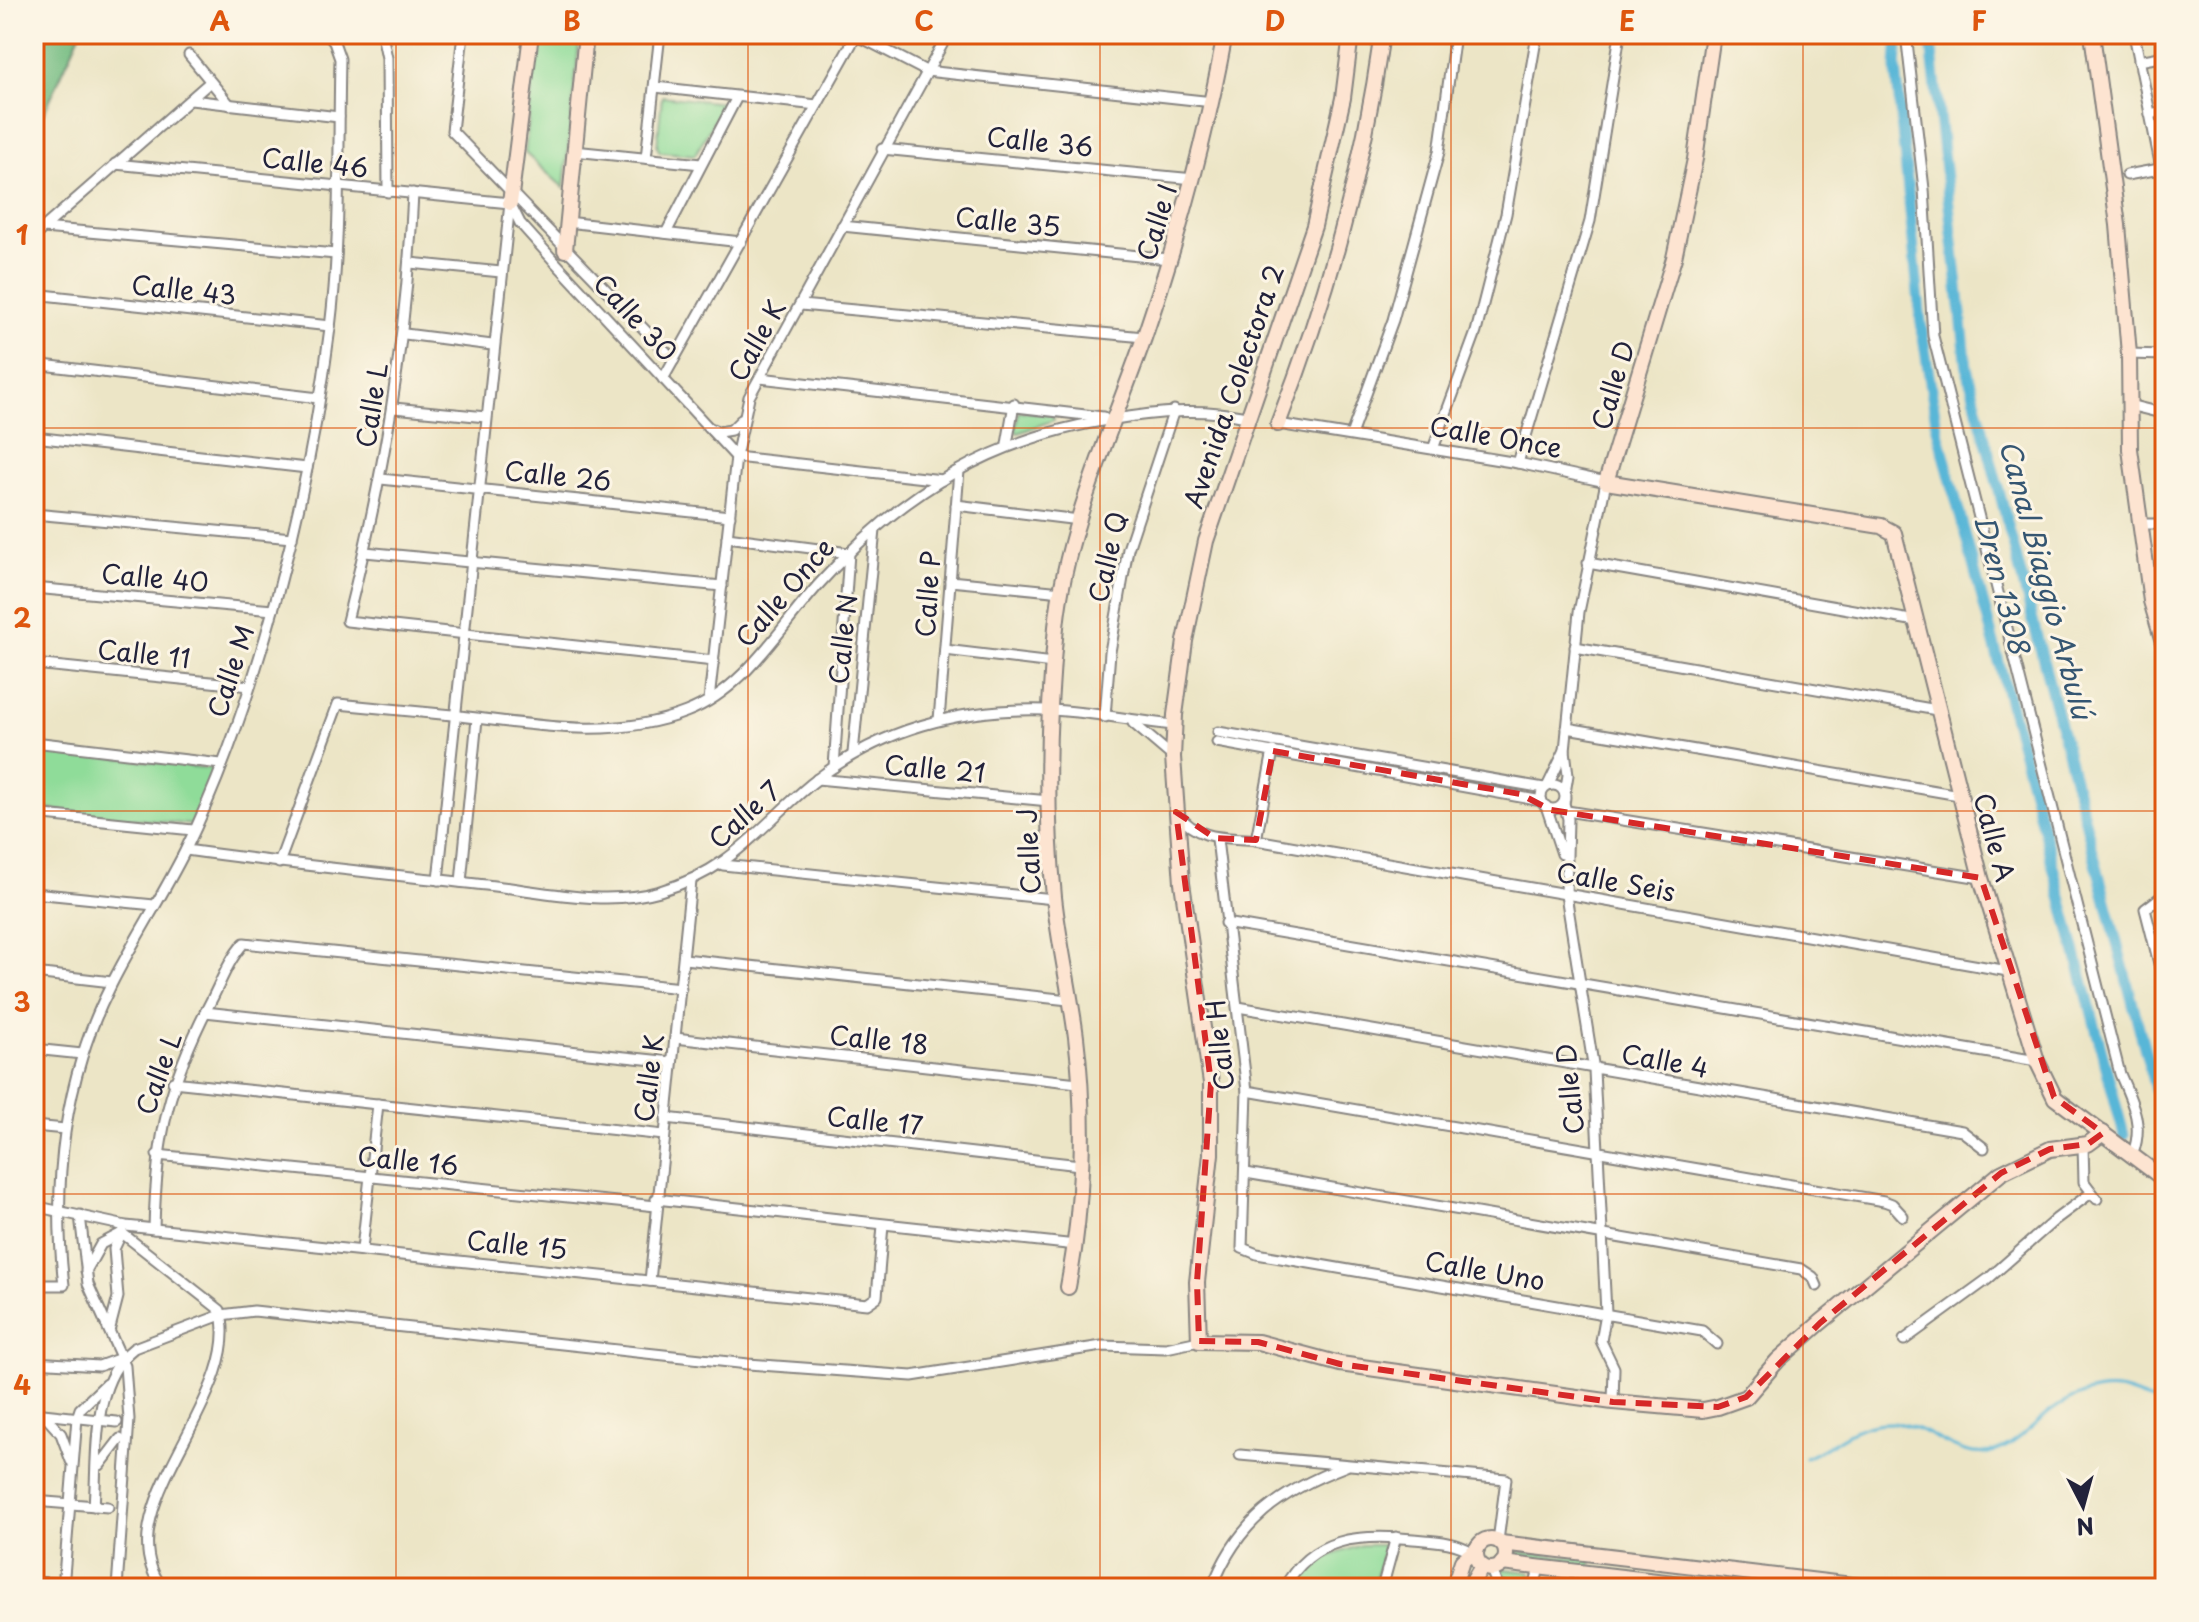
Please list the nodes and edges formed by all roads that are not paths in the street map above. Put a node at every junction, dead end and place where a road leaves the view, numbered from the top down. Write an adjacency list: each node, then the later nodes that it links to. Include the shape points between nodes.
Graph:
1 (382, 34): 43 (street, via 387,58)
2 (463, 34): 45 (street, via 452,131)
3 (531, 34): 45 (street)
4 (586, 34): 35 (street)
5 (660, 34): 25 (street)
6 (835, 34): 18 (street)
7 (948, 34): 23 (street, Calle K)
8 (1225, 34): 28 (street, Calle I)
9 (1351, 34): 76 (street, Avenida Colectora 2, via 1343,98 1314,226)
10 (1382, 34): 79 (street, via 1349,214 1318,320)
11 (1455, 34): 81 (street, via 1439,152 1393,320)
12 (1537, 34): 84 (street, via 1506,214 1476,332)
13 (1620, 34): 86 (street, via 1590,221)
14 (1713, 34): 91 (street, Calle D, via 1674,258)
15 (1906, 34): 190 (street, via 1924,189 1933,336 2120,1074 2138,1120)
16 (2092, 34): 63 (street, via 2123,215)
17 (2134, 34): 22 (street)
18 (856, 35): 23 (street); 30 (street)
19 (330, 38): 33 (street, Calle M, via 340,59)
20 (189, 55): 24 (street)
21 (2165, 56): 22 (street)
22 (2139, 61): 32 (street)
23 (926, 71): 28 (street); 34 (street, Calle K)
24 (210, 82): 27 (street); 29 (street)
25 (655, 87): 26 (street); 36 (street)
26 (737, 97): 30 (street); 38 (street)
27 (191, 100): 29 (street); 37 (street)
28 (1213, 102): 41 (street, Calle I)
29 (230, 105): 33 (street)
30 (817, 105): 51 (street)
31 (2165, 111): 32 (street)
32 (2150, 114): 39 (street)
33 (339, 117): 42 (street, Calle M)
34 (882, 149): 41 (street, Calle 36); 47 (street, Calle K)
35 (574, 151): 36 (street); 46 (street)
36 (646, 158): 38 (street)
37 (115, 164): 42 (street, Calle 46); 48 (street)
38 (701, 164): 49 (street)
39 (2163, 168): 40 (street)
40 (2127, 175)
41 (1194, 179): 54 (street, Calle I)
42 (338, 188): 43 (street, Calle 46); 52 (street, Calle M)
43 (388, 192): 44 (street, Calle 46)
44 (413, 193): 45 (street, Calle 46); 55 (street, Calle L)
45 (511, 198): 53 (street); 53 (street, Calle 30, via 520,223); 56 (street)
46 (567, 222): 49 (street); 53 (street)
47 (842, 226): 54 (street, Calle 35); 58 (street, Calle K)
48 (43, 228): 50 (street); 52 (street)
49 (666, 233): 51 (street)
50 (34, 236)
51 (741, 242): 65 (street)
52 (336, 254): 59 (street, Calle M)
53 (560, 256): 65 (street); 68 (street, Calle 30)
54 (1169, 259): 61 (street, Calle I)
55 (410, 263): 56 (street); 60 (street, Calle L)
56 (501, 272): 62 (street)
57 (34, 294): 59 (street, Calle 43)
58 (801, 305): 61 (street); 67 (street, Calle K)
59 (330, 326): 69 (street, Calle M)
60 (405, 334): 62 (street); 72 (street, Calle L)
61 (1144, 337): 77 (street, Calle I)
62 (492, 345): 75 (street)
63 (2129, 354): 64 (street); 71 (street)
64 (2165, 355)
65 (674, 360): 68 (street)
66 (34, 364): 69 (street)
67 (760, 378): 70 (street); 78 (street, Calle K)
68 (663, 379): 80 (street, Calle 30)
69 (319, 398): 87 (street, Calle M)
70 (1014, 404): 77 (street); 83 (street)
71 (2129, 405): 74 (street); 97 (street)
72 (394, 408): 75 (street); 89 (street, Calle L)
73 (1174, 410): 76 (street, Calle Once, via 1206,409); 77 (street, Calle Once); 125 (street, Calle Q, via 1128,549)
74 (2165, 414)
75 (486, 417): 92 (street)
76 (1247, 417): 129 (street, Avenida Colectora 2, via 1206,541)
77 (1114, 418): 83 (street, Calle Once); 96 (street, Calle J)
78 (741, 420): 80 (street, via 725,432); 85 (street, Calle K)
79 (1278, 424): 81 (street, Calle Once)
80 (706, 425): 85 (street, Calle 30)
81 (1351, 435): 84 (street, Calle Once)
82 (34, 437): 87 (street)
83 (1007, 444): 88 (street, Calle Once)
84 (1433, 449): 86 (street, Calle Once)
85 (736, 457): 90 (street); 95 (street, Calle K)
86 (1518, 463): 91 (street, Calle Once)
87 (307, 468): 102 (street, Calle M)
88 (959, 471): 90 (street, Calle Once); 93 (street, Calle P)
89 (381, 479): 92 (street, Calle 26); 103 (street, Calle L)
90 (942, 480): 99 (street, Calle Once)
91 (1606, 482): 100 (street, Calle Once, via 1881,526); 106 (street, Calle D)
92 (480, 489): 95 (street, Calle 26); 105 (street)
93 (956, 505): 96 (street); 107 (street, Calle P)
94 (34, 514): 102 (street)
95 (730, 516): 101 (street, Calle K)
96 (1079, 520): 110 (street, Calle J)
97 (2140, 524): 98 (street); 115 (street, via 2151,601)
98 (2165, 524)
99 (875, 529): 104 (street, Calle Once); 134 (street, Calle N)
100 (1894, 533): 112 (street, Calle A)
101 (727, 537): 104 (street); 108 (street, Calle K)
102 (292, 538): 111 (street, Calle M)
103 (365, 552): 105 (street); 113 (street, Calle L, via 347,621)
104 (849, 553): 121 (street, Calle Once, via 759,658); 137 (street, Calle N)
105 (472, 560): 108 (street); 113 (street)
106 (1588, 563): 112 (street); 114 (street, Calle D)
107 (950, 581): 110 (street); 116 (street, Calle P)
108 (722, 586): 117 (street, Calle K)
109 (34, 588): 111 (street, Calle 40)
110 (1062, 592): 118 (street, Calle J)
111 (273, 610): 120 (street, Calle M)
112 (1916, 621): 123 (street, Calle A)
113 (465, 632): 117 (street); 124 (street)
114 (1575, 647): 123 (street); 130 (street, Calle D)
115 (2165, 649)
116 (945, 650): 118 (street); 127 (street, Calle P)
117 (714, 661): 121 (street, Calle K)
118 (1053, 663): 122 (street, Calle J)
119 (34, 664): 120 (street, Calle 11)
120 (250, 686): 136 (street, Calle M)
121 (709, 700): 126 (street, Calle Once, via 651,723 618,728)
122 (1050, 710): 125 (street, Calle 7); 127 (street, Calle 7); 141 (street, Calle J)
123 (1937, 710): 140 (street, Calle A)
124 (455, 716): 126 (street, Calle Once); 151 (street, Calle Once, via 338,704); 154 (street)
125 (1105, 717): 128 (street, Calle 7)
126 (477, 719): 156 (street)
127 (939, 720): 134 (street, Calle 7)
128 (1130, 721): 129 (street, Calle 7); 135 (street)
129 (1174, 725): 135 (street, Avenida Colectora 2)
130 (1567, 728): 132 (street, Calle D); 140 (street)
131 (34, 742): 136 (street)
132 (1565, 750): 139 (street, Calle D); 142 (street, Calle D)
133 (1273, 751): 139 (street, via 1218,737); 143 (street); 148 (street)
134 (853, 753): 137 (street, Calle 7)
135 (1173, 757): 144 (street, Avenida Colectora 2)
136 (221, 764): 146 (street, Calle M)
137 (834, 767): 138 (street, Calle 7)
138 (817, 779): 141 (street, Calle 21); 152 (street, Calle 7)
139 (1546, 787): 142 (street, via 1557,785); 143 (street, Calle D)
140 (1959, 795): 153 (street, Calle A)
141 (1049, 801): 160 (street, Calle J)
142 (1565, 802): 143 (street, via 1556,808); 150 (street, Calle D); 153 (street)
143 (1544, 804): 150 (street, Calle D)
144 (1176, 812): 147 (street, via 1188,825); 218 (street, Avenida Colectora 2, via 1211,1083 1211,1154 1197,1282)
145 (34, 814): 146 (street)
146 (193, 830): 149 (street, Calle M)
147 (1217, 839): 148 (street, Calle Seis); 162 (street, Calle H)
148 (1256, 840): 159 (street, Calle Seis)
149 (186, 850): 151 (street, Calle 7); 161 (street, Calle M)
150 (1564, 861): 159 (street, Calle D)
151 (279, 863): 154 (street, Calle 7)
152 (723, 865): 155 (street, Calle 7); 160 (street)
153 (1981, 878): 164 (street, Calle A)
154 (438, 880): 156 (street, Calle 7)
155 (691, 881): 156 (street, Calle 7, via 623,898); 163 (street, Calle K)
156 (461, 882)
157 (34, 893): 161 (street)
158 (2165, 894): 168 (street, via 2145,909)
159 (1566, 895): 164 (street, Calle Seis); 167 (street, Calle D)
160 (1054, 899): 170 (street, Calle J)
161 (154, 905): 166 (street, Calle M)
162 (1225, 923): 167 (street); 171 (street, Calle H)
163 (684, 959): 169 (street, Calle K); 170 (street)
164 (2008, 971): 176 (street, Calle A)
165 (34, 973): 166 (street)
166 (112, 982): 175 (street, Calle M)
167 (1580, 984): 176 (street); 178 (street, Calle D)
168 (2165, 987)
169 (681, 988): 172 (street, Calle L, via 244,943); 173 (street, Calle K)
170 (1069, 1000): 180 (street, Calle J)
171 (1238, 1007): 178 (street, Calle 4); 181 (street, Calle H)
172 (205, 1012): 177 (street); 179 (street, Calle L)
173 (675, 1038): 177 (street, Calle K); 180 (street, Calle 18)
174 (34, 1049): 175 (street)
175 (82, 1054): 185 (street, Calle M)
176 (2037, 1061): 186 (street, Calle A, via 2055,1098)
177 (672, 1062): 183 (street, Calle K)
178 (1594, 1070): 189 (street, Calle 4, via 1962,1131); 191 (street, Calle D)
179 (173, 1082): 182 (street); 192 (street, Calle L)
180 (1078, 1083): 193 (street, Calle J)
181 (1247, 1091): 191 (street); 194 (street, Calle H)
182 (378, 1104): 187 (street); 195 (street)
183 (666, 1118): 187 (street, Calle K); 193 (street, Calle 17)
184 (34, 1126): 185 (street)
185 (65, 1129): 199 (street, Calle M)
186 (2099, 1131): 188 (street, via 2098,1140); 190 (street, Calle A)
187 (664, 1135): 197 (street, Calle K)
188 (2083, 1145): 217 (street, via 2084,1182 2094,1196 2056,1219 1988,1279); 223 (street, via 2050,1149 2001,1173 1778,1360 1746,1397 1703,1410)
189 (1984, 1148)
190 (2133, 1153): 196 (street, Calle A)
191 (1599, 1154): 201 (street, via 1884,1201); 205 (street, Calle D)
192 (157, 1155): 195 (street, Calle 16); 203 (street, Calle L)
193 (1080, 1165): 206 (street, Calle J)
194 (1246, 1173): 205 (street); 207 (street, Calle H)
195 (369, 1178): 197 (street, Calle 16); 208 (street)
196 (2165, 1180)
197 (656, 1203): 202 (street, Calle 16); 210 (street, Calle K)
198 (34, 1206): 199 (street, Calle 15)
199 (58, 1209): 200 (street, Calle 15); 211 (street, Calle M, via 64,1285)
200 (80, 1215): 204 (street, Calle 15); 209 (street)
201 (1903, 1216)
202 (883, 1225): 206 (street, Calle 16); 210 (street, Calle 15, via 877,1297 867,1304)
203 (154, 1229): 204 (street, Calle 15); 208 (street, Calle 15)
204 (124, 1230): 209 (street, via 101,1244); 215 (street); 216 (street, via 114,1249 118,1297)
205 (1603, 1236): 212 (street, via 1801,1269); 214 (street, Calle D)
206 (1076, 1245): 213 (street, Calle J)
207 (1242, 1248): 214 (street, Calle Uno)
208 (362, 1249): 210 (street, Calle 15)
209 (86, 1271): 216 (street)
210 (650, 1281)
211 (34, 1285)
212 (1817, 1286)
213 (1068, 1287)
214 (1606, 1313): 219 (street, Calle Uno, via 1702,1331); 223 (street, Calle D, via 1601,1341 1614,1368)
215 (221, 1315): 218 (street, via 254,1311 748,1364 912,1376 1102,1346 1166,1348); 220 (street); 248 (street, via 221,1354 209,1395 170,1462 149,1538 154,1577)
216 (110, 1328): 220 (street)
217 (1904, 1340)
218 (1199, 1341): 223 (street, via 1258,1342 1340,1364)
219 (1717, 1344)
220 (122, 1357): 221 (street, via 99,1366); 222 (street); 247 (street, via 129,1419)
221 (34, 1362)
222 (108, 1382): 225 (street); 226 (street)
223 (1613, 1402)
224 (38, 1413): 225 (street); 231 (street, via 61,1434)
225 (77, 1418): 226 (street); 231 (street)
226 (101, 1421): 227 (street); 232 (street)
227 (117, 1422)
228 (120, 1439): 232 (street)
229 (1240, 1455): 230 (street)
230 (1349, 1464): 238 (street, via 1506,1479); 249 (street, via 1305,1481 1259,1512 1222,1561)
231 (73, 1471): 234 (street)
232 (97, 1472): 235 (street)
233 (34, 1501): 234 (street)
234 (70, 1504): 235 (street); 245 (street)
235 (94, 1506): 236 (street)
236 (108, 1507)
237 (1396, 1537): 239 (street); 250 (street, via 1365,1535 1336,1541 1303,1562); 251 (street)
238 (1500, 1542): 239 (street, via 1488,1539); 240 (street, via 1505,1552); 241 (street)
239 (1475, 1550): 240 (street, via 1477,1558); 252 (street, via 1462,1561)
240 (1492, 1566): 242 (street); 253 (street); 254 (street, via 1497,1585)
241 (1691, 1566): 246 (street); 257 (street)
242 (1539, 1568): 243 (street); 255 (street)
243 (1601, 1581): 246 (street)
244 (34, 1582): 245 (street)
245 (63, 1586)
246 (1689, 1586): 256 (street)
247 (117, 1588)
248 (163, 1588)
249 (1212, 1588)
250 (1284, 1588)
251 (1382, 1588)
252 (1453, 1588)
253 (1469, 1588)
254 (1508, 1588)
255 (1534, 1588)
256 (1717, 1588)
257 (1877, 1588)

